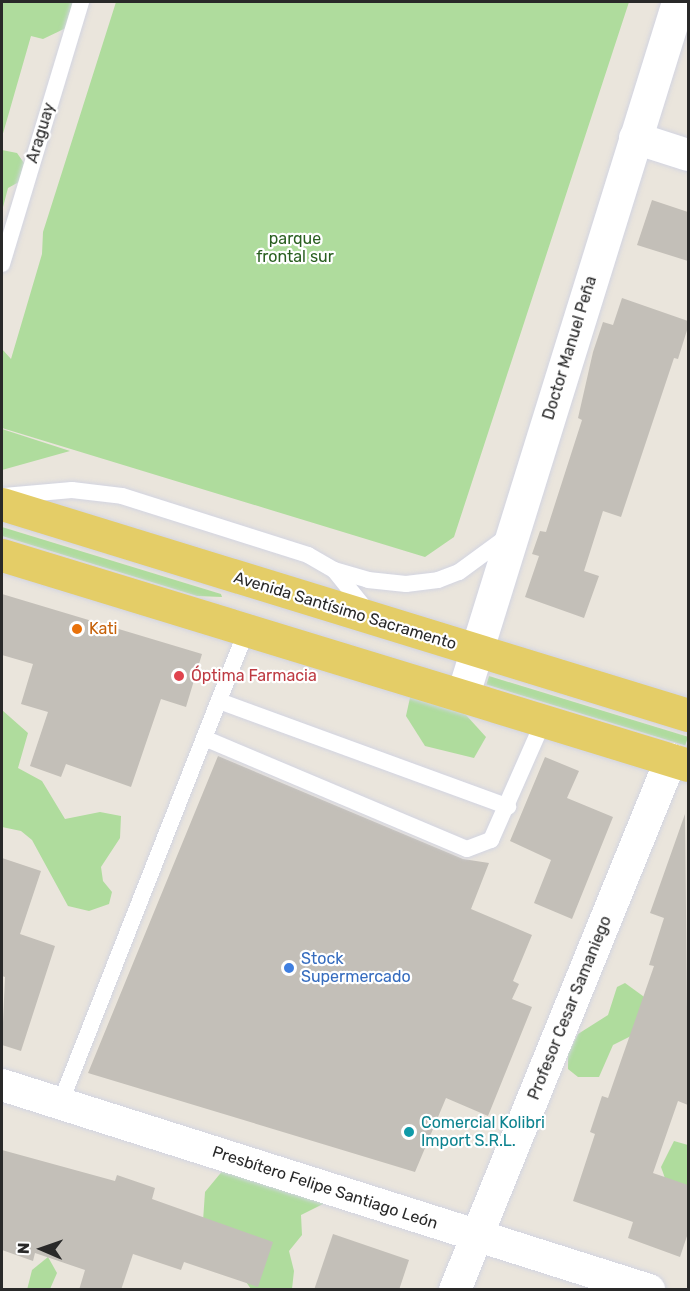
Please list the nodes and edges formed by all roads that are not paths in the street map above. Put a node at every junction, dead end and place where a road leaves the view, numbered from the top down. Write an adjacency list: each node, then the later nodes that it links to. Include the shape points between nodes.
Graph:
1 (81, 2): 5 (lane, Araguay)
2 (678, 2): 3 (street, Doctor Manuel Peña)
3 (635, 138): 4 (street); 8 (street, Doctor Manuel Peña)
4 (688, 155)
5 (2, 264)
6 (2, 497): 10 (lane, via 72,490 122,495 309,555)
7 (2, 504): 11 (main road, Avenida Santísimo Sacramento)
8 (513, 532): 10 (lane, via 459,572 438,579 406,584 368,580); 13 (street, Doctor Manuel Peña)
9 (2, 555): 12 (main road)
10 (334, 570): 11 (lane)
11 (374, 620): 13 (main road, Avenida Santísimo Sacramento)
12 (247, 629): 14 (main road); 15 (lane)
13 (476, 652): 14 (street, Doctor Manuel Peña); 16 (main road, Avenida Santísimo Sacramento)
14 (463, 694): 17 (main road)
15 (219, 701): 18 (lane); 20 (lane)
16 (688, 715)
17 (544, 720): 19 (main road); 20 (lane)
18 (204, 738): 20 (lane, via 468,849 491,840); 22 (lane)
19 (680, 762): 23 (street, Profesor Cesar Samaniego)
20 (508, 807)
21 (2, 1085): 22 (street, Presbítero Felipe Santiago León)
22 (60, 1104): 23 (street, Presbítero Felipe Santiago León)
23 (477, 1236): 24 (street, Profesor Cesar Samaniego); 25 (street, Presbítero Felipe Santiago León)
24 (455, 1290)
25 (649, 1290)

